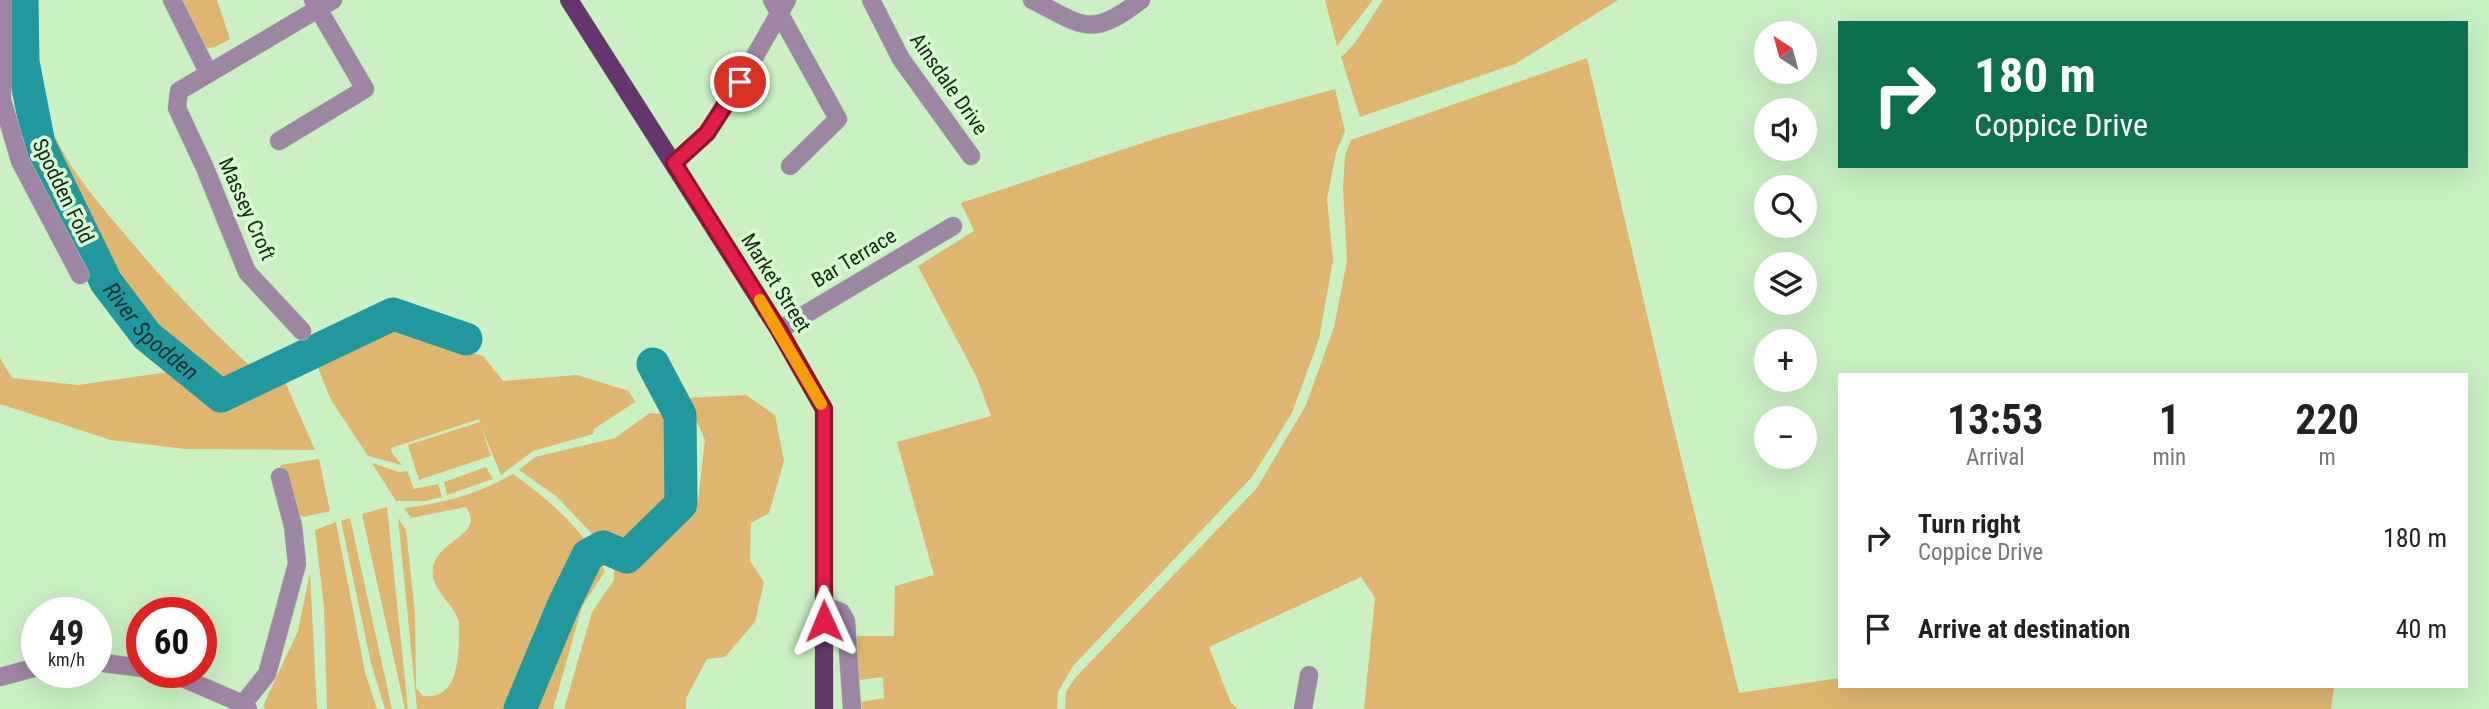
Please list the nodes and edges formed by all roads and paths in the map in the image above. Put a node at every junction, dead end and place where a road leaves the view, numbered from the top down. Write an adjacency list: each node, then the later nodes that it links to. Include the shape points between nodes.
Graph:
1 (2, 0): 15 (street, Spodden Fold, via 2,100 20,162)
2 (172, 0): 9 (street)
3 (569, 0): 12 (main road, Market Street)
4 (871, 0): 11 (street, Ainsdale Drive, via 901,59)
5 (1032, 0): 6 (street, via 1085,26 1107,23)
6 (1141, 0)
7 (322, 3): 9 (street); 10 (street, via 365,89)
8 (780, 4): 12 (street, via 707,133); 13 (street, via 838,119)
9 (208, 72): 17 (street, Massey Croft, via 179,90 177,108 247,272)
10 (279, 141)
11 (971, 156)
12 (674, 163): 16 (main road, Market Street)
13 (790, 166)
14 (953, 226): 16 (street, Bar Terrace)
15 (80, 275)
16 (779, 330): 19 (main road, Market Street, via 824,409)
17 (302, 331)
18 (280, 477): 24 (street, via 297,564 267,674)
19 (824, 606): 25 (main road, Market Street); 26 (street, via 841,612 846,621)
20 (21, 671): 22 (street)
21 (1309, 675): 27 (street)
22 (0, 677)
23 (205, 688): 24 (street)
24 (245, 706)
25 (824, 709)
26 (852, 709)
27 (1303, 709)

